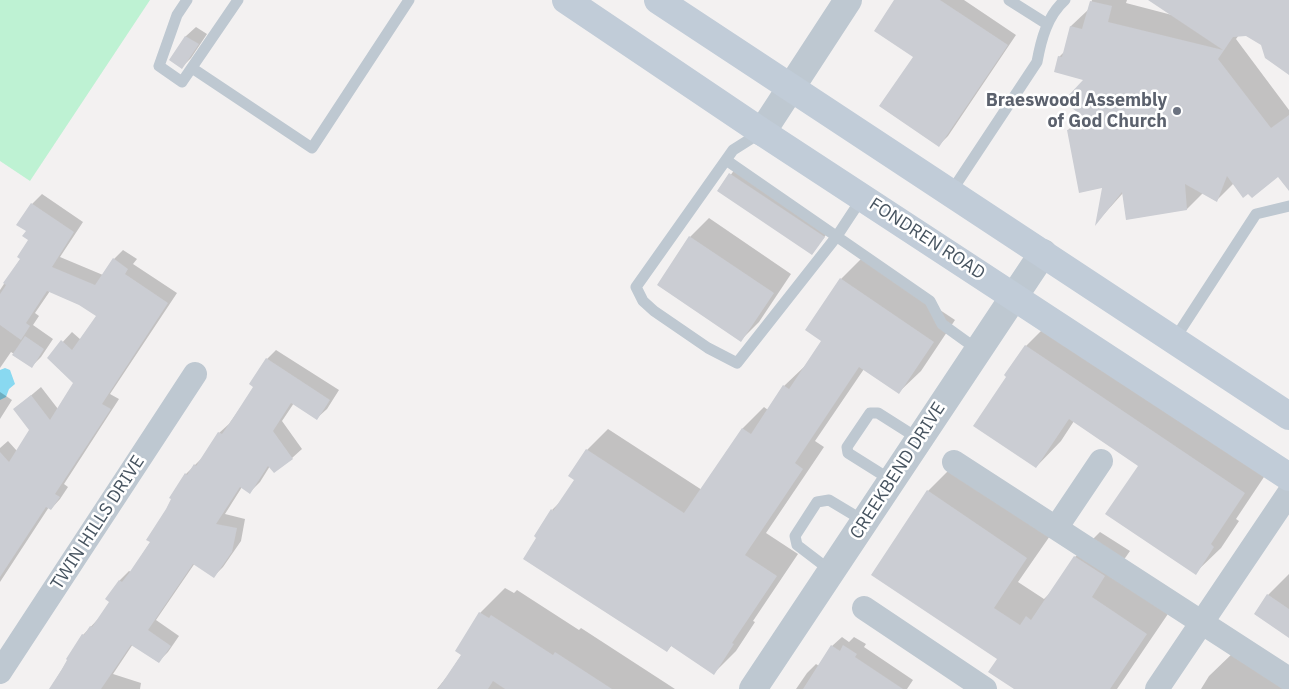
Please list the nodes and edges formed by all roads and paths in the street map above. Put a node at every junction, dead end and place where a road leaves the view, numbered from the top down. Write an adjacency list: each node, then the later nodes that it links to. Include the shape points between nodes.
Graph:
1 (187, 0): 10 (lane, via 177,15 158,66 182,82)
2 (238, 0): 10 (lane)
3 (409, 0): 10 (lane, via 312,148)
4 (566, 0): 12 (main road, FONDREN ROAD)
5 (658, 0): 11 (main road)
6 (848, 0): 11 (street)
7 (1009, 0): 9 (lane)
8 (1065, 0): 9 (lane)
9 (1048, 24): 14 (lane, via 1037,62)
10 (192, 68)
11 (791, 88): 12 (street); 14 (main road)
12 (762, 132): 13 (lane, via 733,150); 15 (main road, FONDREN ROAD)
13 (726, 160): 17 (lane); 17 (lane, via 636,286 643,301 654,311 708,348 737,363)
14 (951, 192): 18 (main road)
15 (863, 197): 17 (lane); 19 (main road, FONDREN ROAD)
16 (1287, 209): 20 (lane, via 1256,214)
17 (837, 236): 21 (lane, via 930,301 942,324)
18 (1043, 253): 19 (street, CREEKBEND DRIVE); 20 (main road)
19 (1014, 295): 21 (street, CREEKBEND DRIVE); 27 (main road, FONDREN ROAD)
20 (1174, 340): 23 (main road)
21 (978, 350): 24 (street, CREEKBEND DRIVE)
22 (195, 374): 35 (street, TWIN HILLS DRIVE)
23 (1289, 416)
24 (918, 439): 28 (street, CREEKBEND DRIVE); 28 (lane, via 878,413 870,413 847,447 848,454)
25 (1101, 461): 31 (street)
26 (954, 462): 31 (street)
27 (1289, 477)
28 (891, 480): 30 (street, CREEKBEND DRIVE)
29 (1289, 493): 34 (street)
30 (864, 521): 32 (street, CREEKBEND DRIVE); 32 (lane, via 829,500 817,502 795,536 797,545)
31 (1056, 528): 34 (street)
32 (831, 571): 37 (street, CREEKBEND DRIVE)
33 (864, 608): 38 (street)
34 (1201, 622): 36 (street); 39 (street)
35 (0, 672)
36 (1289, 679)
37 (753, 689)
38 (985, 689)
39 (1157, 689)

